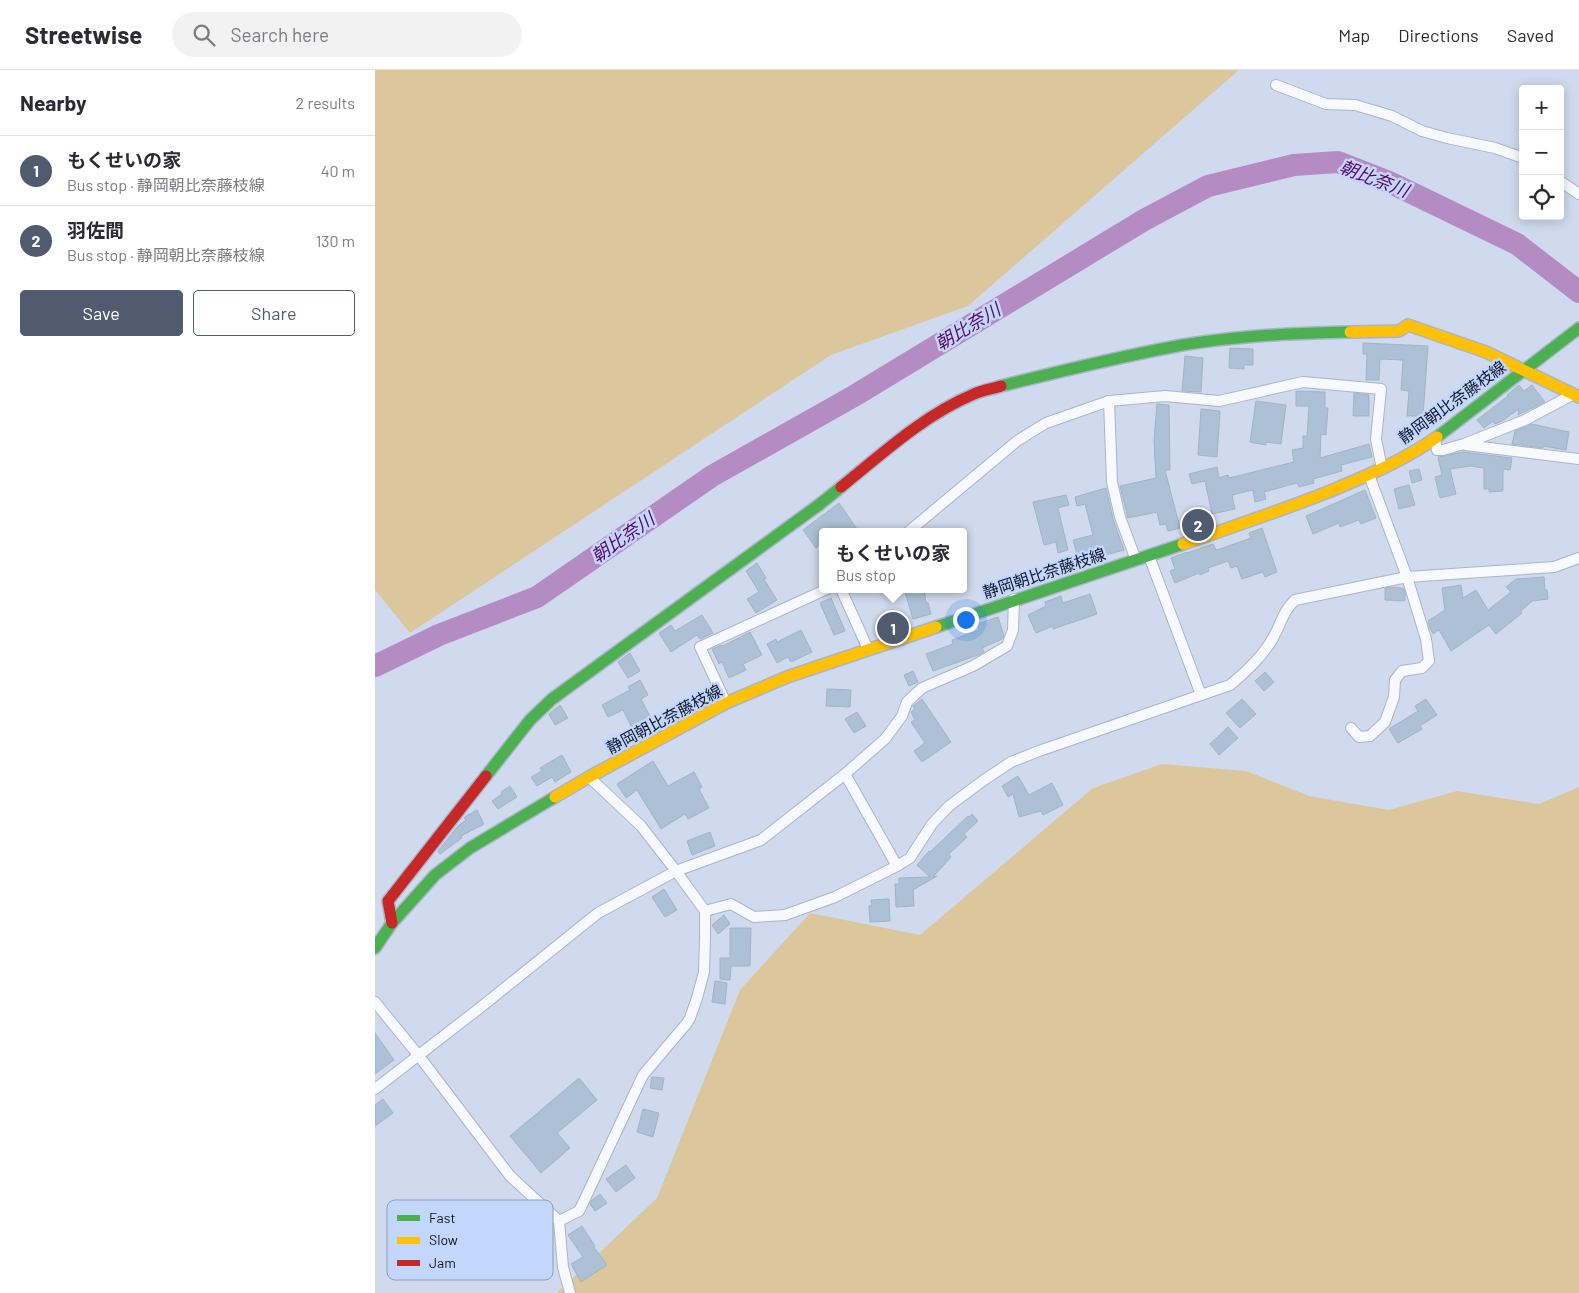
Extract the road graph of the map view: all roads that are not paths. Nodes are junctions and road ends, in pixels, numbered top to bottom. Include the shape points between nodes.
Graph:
1 (1276, 85) dead end
2 (1519, 157) edge
3 (1564, 184) edge
4 (1579, 194) edge
5 (1579, 328) edge
6 (1525, 369) junction
7 (1576, 396) edge
8 (1109, 401) junction
9 (1435, 438) junction
10 (1464, 444) junction
11 (1579, 459) edge
12 (1382, 469) junction
13 (1369, 475) junction
14 (913, 528) edge
15 (1149, 556) junction
16 (1579, 558) edge
17 (1135, 560) junction
18 (1407, 577) junction
19 (819, 593) edge
20 (843, 593) edge
21 (1014, 600) junction
22 (868, 649) junction
23 (1201, 695) junction
24 (726, 703) junction
25 (1351, 728) dead end
26 (845, 774) junction
27 (589, 777) junction
28 (897, 866) junction
29 (676, 871) junction
30 (705, 911) junction
31 (392, 923) junction
32 (375, 948) edge
33 (375, 1002) edge
34 (419, 1056) junction
35 (375, 1089) edge
36 (536, 1200) edge
37 (553, 1215) edge
38 (559, 1221) junction
39 (570, 1293) edge

1 - 2 street via 1326,104 1355,105 1392,116 1422,131
3 - 4 street
5 - 6 street, 静岡朝比奈藤枝線
6 - 7 street
6 - 9 street, 静岡朝比奈藤枝線
6 - 31 street via 1486,352 1408,326 1399,331 1297,333 1172,347 1029,379 976,394 945,408 820,504 553,699 530,720 388,901
7 - 10 street
8 - 12 street via 1165,396 1219,401 1303,382 1381,389 1376,439
8 - 14 street via 1046,423 1017,442
8 - 17 street via 1112,482
9 - 10 street via 1437,450
9 - 12 street, 静岡朝比奈藤枝線
10 - 11 street
12 - 13 street, 静岡朝比奈藤枝線
13 - 15 street, 静岡朝比奈藤枝線
13 - 18 street
15 - 17 street, 静岡朝比奈藤枝線
15 - 23 street
16 - 18 street via 1554,567
17 - 21 street, 静岡朝比奈藤枝線
18 - 23 street via 1295,600 1287,607 1273,638 1244,674 1230,685
18 - 25 street via 1426,639 1429,661 1422,668 1402,671 1395,680 1394,697 1385,722 1369,736 1359,737
19 - 24 street via 699,647
20 - 22 street
21 - 22 street, 静岡朝比奈藤枝線
21 - 26 street via 1013,630 1007,646 973,666 922,688 907,702 902,716 885,738
22 - 24 street, 静岡朝比奈藤枝線 via 787,677
23 - 28 street via 1011,762 949,806 932,824 910,858
24 - 27 street, 静岡朝比奈藤枝線
26 - 28 street
26 - 29 street via 761,840
27 - 29 street via 641,826
27 - 31 street, 静岡朝比奈藤枝線 via 470,848 435,875
28 - 30 street via 835,897 785,916 755,917 731,904
29 - 30 street
29 - 34 street via 598,914
30 - 38 street via 703,972 690,1018 643,1075 579,1211
31 - 32 street, 静岡朝比奈藤枝線
33 - 34 street
34 - 35 street
34 - 36 street via 510,1176
37 - 38 street
38 - 39 street via 563,1267

